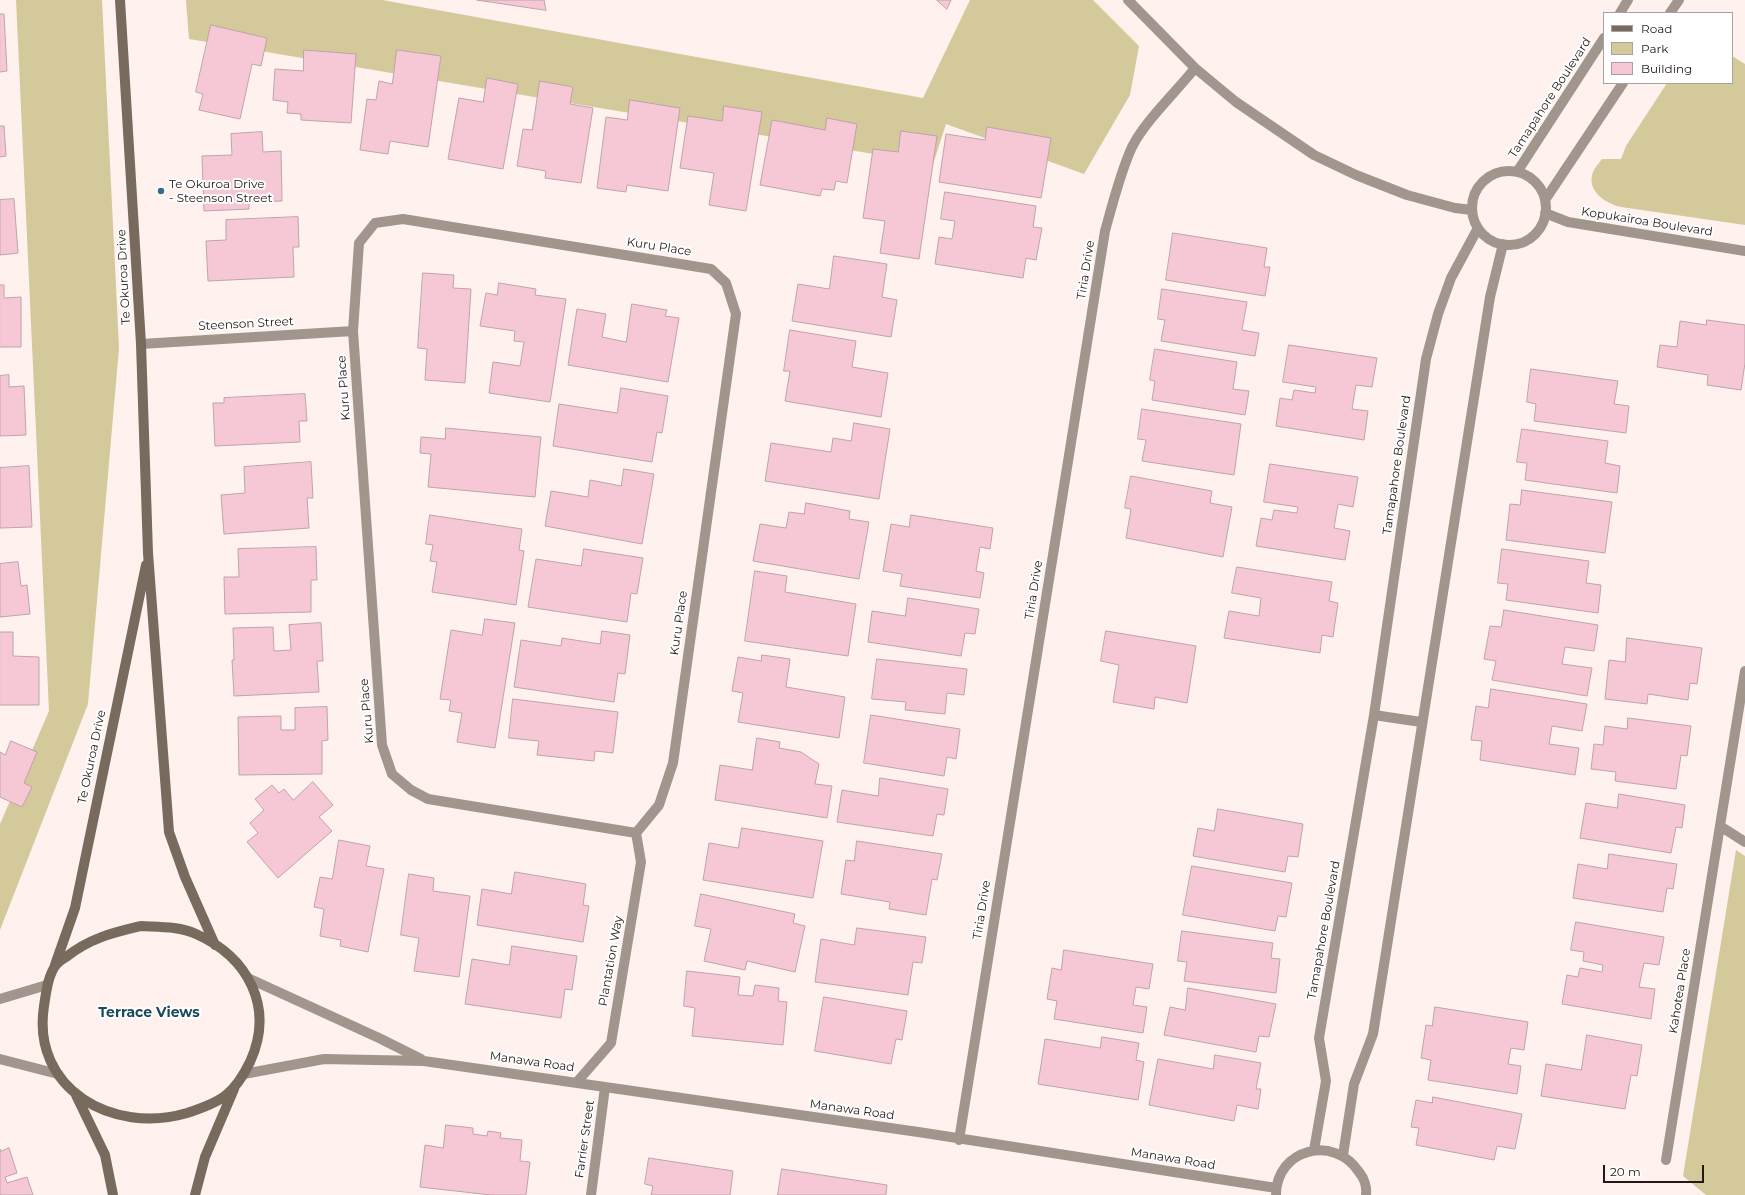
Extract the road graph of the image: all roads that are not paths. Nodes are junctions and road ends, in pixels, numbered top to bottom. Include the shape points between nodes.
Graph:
1 (120, 0) edge
2 (1128, 0) edge
3 (1628, 0) edge
4 (1679, 0) edge
5 (1621, 12) edge
6 (1671, 12) edge
7 (1603, 40) edge
8 (1195, 68) junction
9 (1622, 84) edge
10 (1517, 172) junction
11 (1545, 200) junction
12 (1472, 210) junction
13 (1545, 213) junction
14 (1478, 228) junction
15 (1503, 244) junction
16 (1745, 251) edge
17 (353, 331) junction
18 (141, 344) junction
19 (148, 553) junction
20 (1745, 671) edge
21 (1374, 715) junction
22 (1421, 722) junction
23 (1720, 826) junction
24 (636, 833) junction
25 (1745, 842) edge
26 (215, 945) junction
27 (56, 965) junction
28 (250, 979) junction
29 (47, 985) junction
30 (0, 999) edge
31 (0, 1059) edge
32 (424, 1061) junction
33 (58, 1074) junction
34 (244, 1074) junction
35 (577, 1082) junction
36 (605, 1087) junction
37 (234, 1089) junction
38 (76, 1096) junction
39 (958, 1140) junction
40 (1314, 1150) junction
41 (1343, 1155) junction
42 (1666, 1160) dead end
43 (1276, 1191) edge
44 (113, 1195) edge
45 (195, 1195) edge
46 (591, 1195) edge
47 (1366, 1195) edge

1 - 18 main road, Te Okuroa Drive
2 - 8 street
3 - 5 street
4 - 6 street
7 - 10 street, Tamapahore Boulevard
8 - 12 street via 1242,106 1314,155 1356,176 1407,195
8 - 39 street, Tiria Drive via 1151,119 1133,146 1121,176 1105,231
9 - 11 street
10 - 11 street via 1535,182
10 - 12 street via 1506,171 1484,180 1472,198
11 - 13 street
12 - 14 street
13 - 15 street via 1542,224 1526,240 1515,244
13 - 16 street, Kopukairoa Boulevard via 1568,222
14 - 15 street via 1485,236
14 - 21 street, Tamapahore Boulevard via 1451,278 1426,359
15 - 22 street via 1490,297
17 - 18 street, Steenson Street
17 - 24 street, Kuru Place via 382,745 392,774 411,790 428,799
17 - 24 street, Kuru Place via 359,242 375,223 404,219 712,269 726,283 736,314 672,763 659,805
18 - 19 main road, Te Okuroa Drive
19 - 26 main road, Te Okuroa Drive via 169,832 185,877
19 - 27 main road, Te Okuroa Drive via 75,908
20 - 23 street, Kahotea Place
21 - 22 street
21 - 40 street, Tamapahore Boulevard via 1319,1038 1326,1082
22 - 41 street via 1372,1034 1354,1084
23 - 25 street
23 - 42 street, Kahotea Place
24 - 35 street, Plantation Way via 641,862 611,1043
26 - 27 main road, Te Okuroa Drive via 195,933 141,926 100,936 77,948
26 - 28 main road, Te Okuroa Drive via 232,958
27 - 29 main road, Te Okuroa Drive
28 - 32 street, Manawa Road
28 - 34 main road, Te Okuroa Drive via 257,996 260,1019 251,1058
29 - 30 street
29 - 33 main road, Te Okuroa Drive via 43,1043
31 - 33 street
32 - 34 street, Manawa Road via 324,1059
32 - 35 street, Manawa Road
33 - 38 main road, Te Okuroa Drive
34 - 37 main road, Te Okuroa Drive
35 - 36 street, Manawa Road
36 - 39 street, Manawa Road via 925,1133
36 - 46 street, Farrier Street
37 - 38 main road, Te Okuroa Drive via 208,1106 174,1117 142,1119 105,1111
37 - 45 main road, Te Okuroa Drive via 205,1157
38 - 44 main road, Te Okuroa Drive via 105,1155
39 - 43 street, Manawa Road
40 - 41 street via 1329,1150
40 - 43 street via 1301,1154 1289,1162 1280,1174
41 - 47 street via 1354,1164 1362,1176

